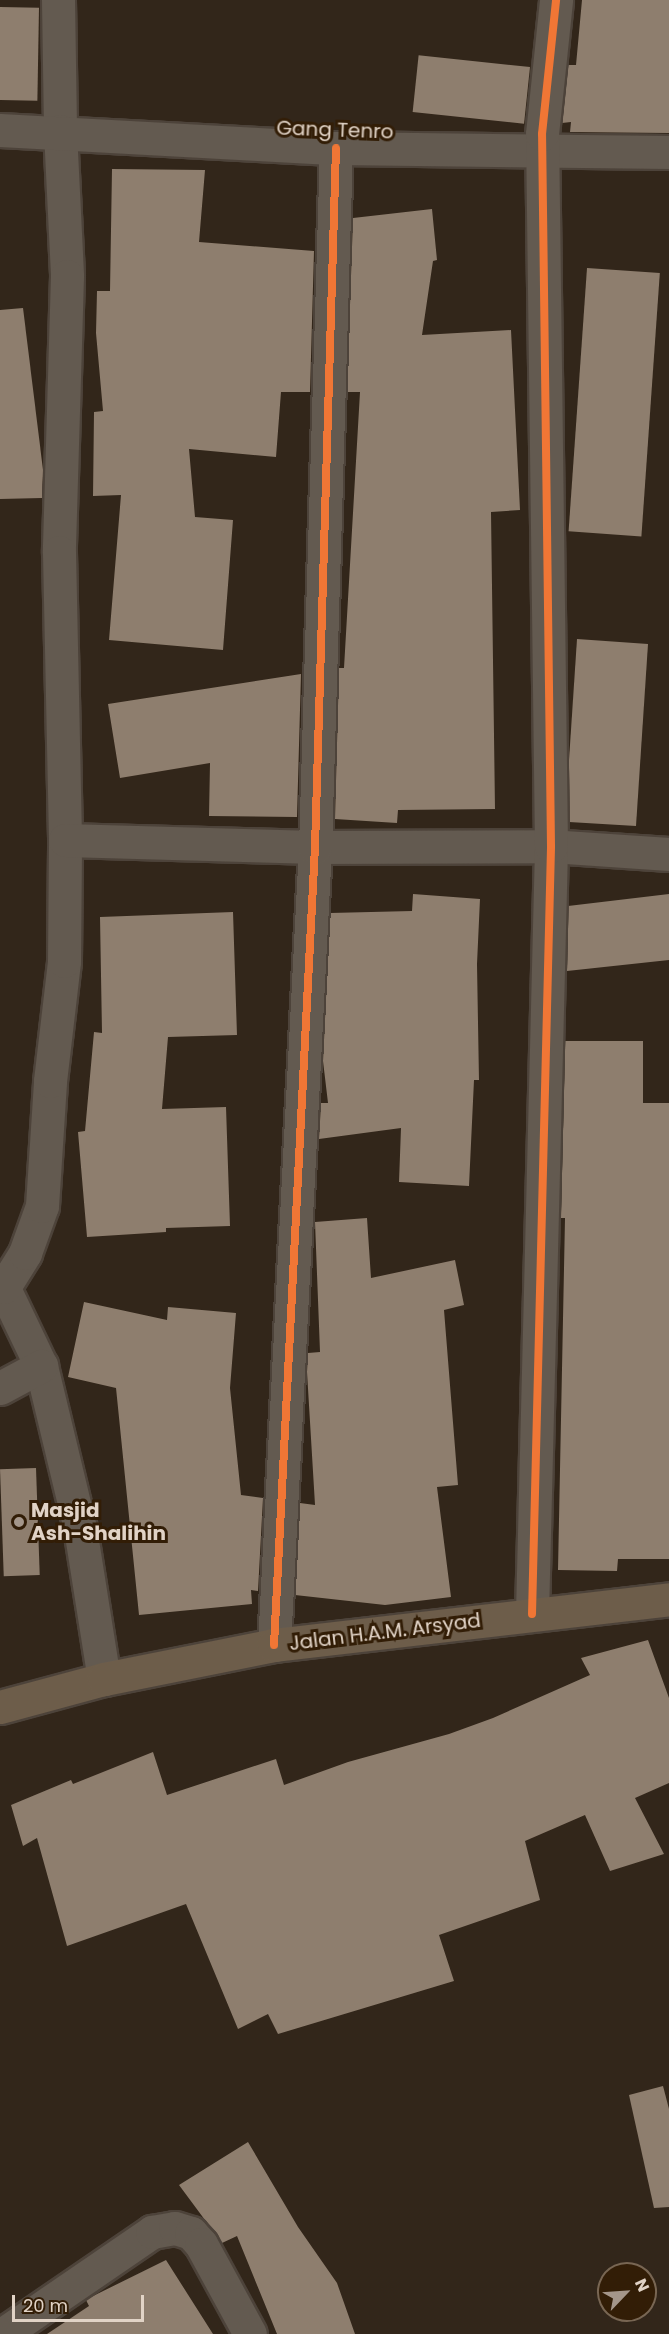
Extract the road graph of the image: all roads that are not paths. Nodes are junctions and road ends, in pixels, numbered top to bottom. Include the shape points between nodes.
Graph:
1 (58, 0) edge
2 (556, 0) edge
3 (0, 130) edge
4 (60, 132) junction
5 (336, 148) junction
6 (543, 152) junction
7 (669, 152) edge
8 (65, 840) junction
9 (551, 846) junction
10 (315, 847) junction
11 (669, 854) edge
12 (2, 1284) edge
13 (41, 1366) junction
14 (0, 1388) edge
15 (669, 1599) edge
16 (532, 1614) junction
17 (274, 1645) junction
18 (104, 1679) junction
19 (0, 1707) edge
20 (3, 2334) edge
21 (250, 2334) edge

1 - 4 street
2 - 6 street
3 - 4 street, Gang Tenro
4 - 5 street, Gang Tenro
4 - 8 street via 67,276 60,552
5 - 6 street, Gang Tenro
5 - 10 street
6 - 7 street, Gang Tenro
6 - 9 street
8 - 10 street
8 - 12 street via 64,961 50,1082 42,1206 25,1253
9 - 10 street
9 - 11 street
9 - 16 street
10 - 17 street
12 - 13 street
13 - 14 street
13 - 18 street via 80,1528
15 - 16 highway, Jalan H.A.M. Arsyad
16 - 17 highway, Jalan H.A.M. Arsyad
17 - 18 highway, Jalan H.A.M. Arsyad
18 - 19 highway, Jalan H.A.M. Arsyad
20 - 21 street via 152,2232 175,2228 191,2233 201,2244

